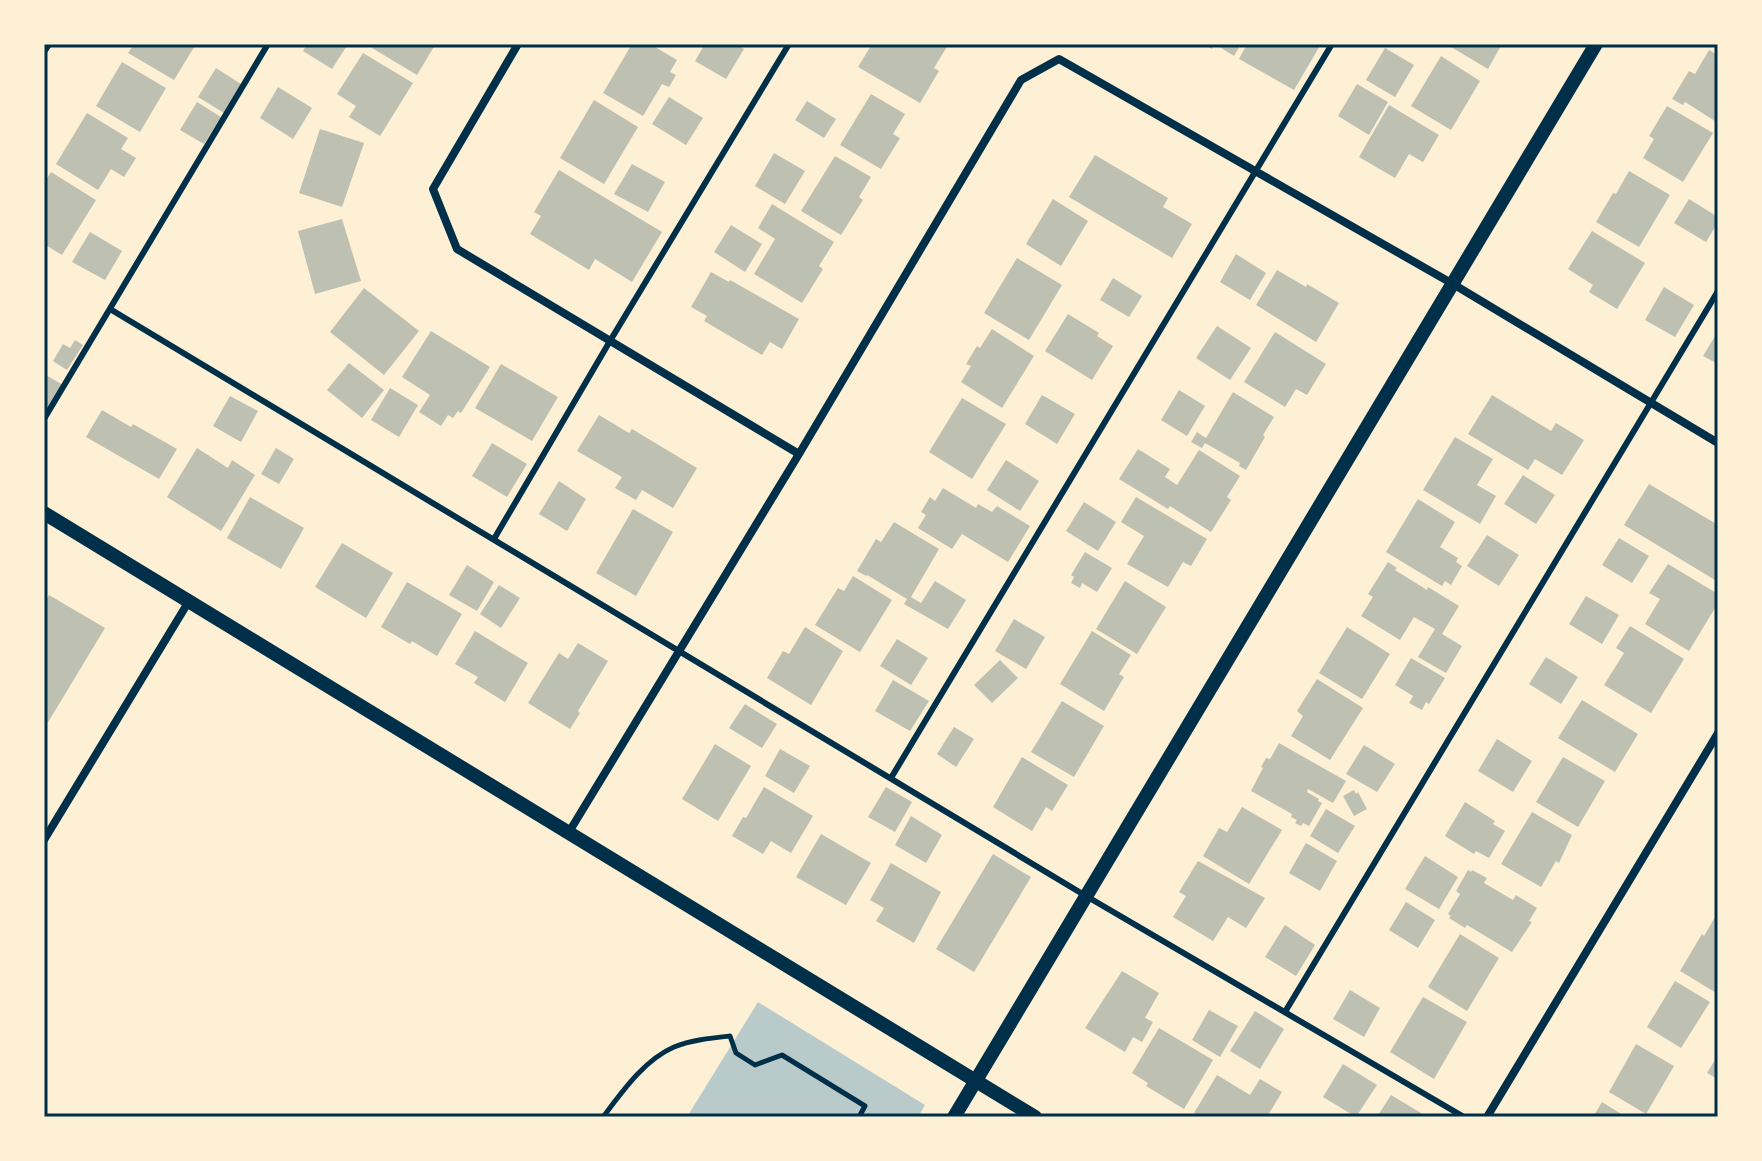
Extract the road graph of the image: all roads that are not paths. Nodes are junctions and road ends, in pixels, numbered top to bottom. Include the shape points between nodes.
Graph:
1 (48, 44) edge
2 (268, 44) edge
3 (518, 44) edge
4 (789, 44) edge
5 (1332, 44) edge
6 (1596, 44) edge
7 (44, 50) edge
8 (1256, 170) junction
9 (1453, 284) junction
10 (1718, 291) edge
11 (110, 309) junction
12 (610, 341) junction
13 (1652, 402) junction
14 (44, 419) edge
15 (1718, 443) edge
16 (799, 454) junction
17 (44, 513) edge
18 (494, 539) junction
19 (189, 601) junction
20 (679, 650) junction
21 (1718, 733) edge
22 (891, 778) junction
23 (569, 832) junction
24 (44, 840) edge
25 (1086, 896) junction
26 (1285, 1012) junction
27 (976, 1080) junction
28 (954, 1117) edge
29 (1035, 1117) edge
30 (1464, 1117) edge
31 (1487, 1117) edge

1 - 7 street
2 - 11 lane
3 - 12 street via 433,189 457,249
4 - 12 lane
5 - 8 lane
6 - 9 street
8 - 9 street
8 - 16 street via 1059,59 1021,80
8 - 22 lane
9 - 13 street
9 - 25 street
10 - 13 lane
11 - 14 lane
11 - 18 lane
12 - 16 street
12 - 18 lane
13 - 15 street
13 - 26 lane
16 - 20 street
17 - 19 street
18 - 20 lane
19 - 23 street
19 - 24 street
20 - 22 lane
20 - 23 street
21 - 31 street
22 - 25 lane
23 - 27 street
25 - 26 lane
25 - 27 street
26 - 30 lane
27 - 28 street
27 - 29 street

